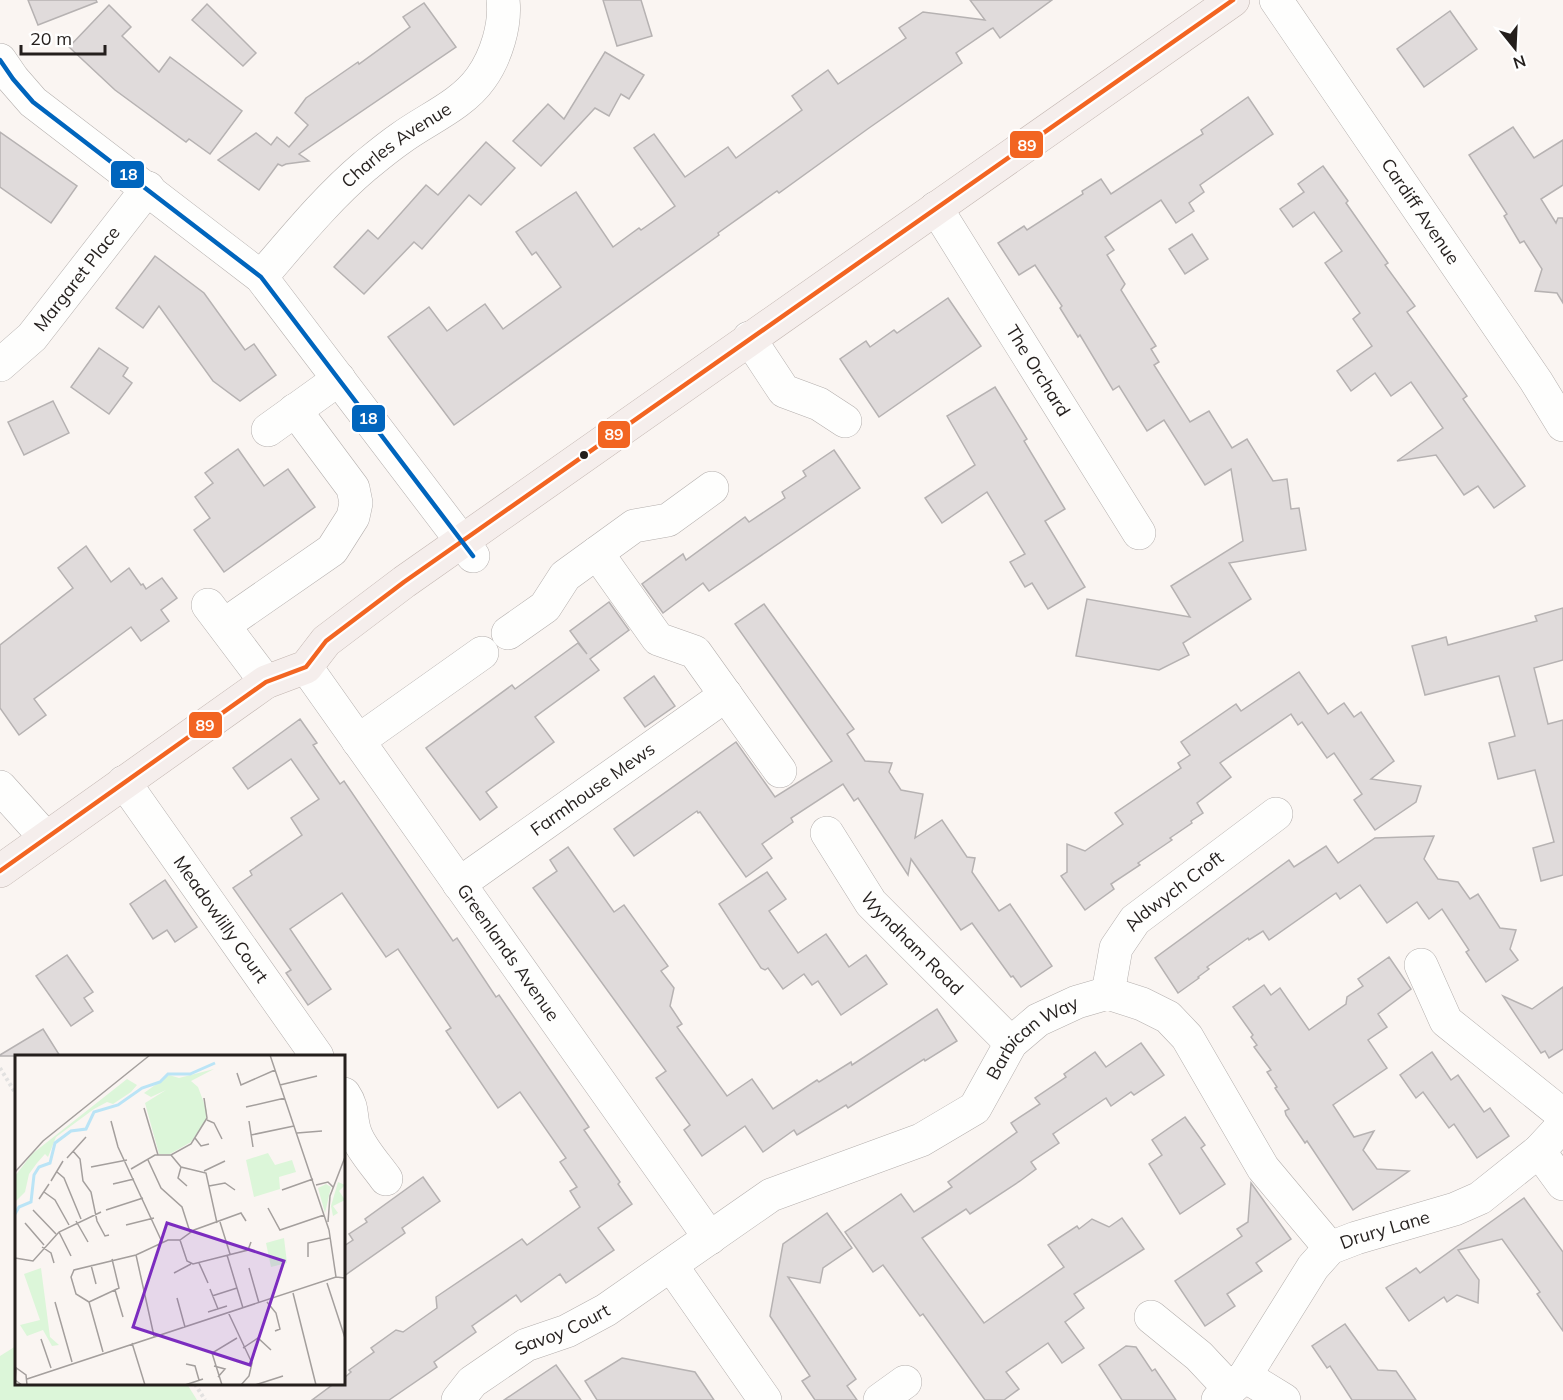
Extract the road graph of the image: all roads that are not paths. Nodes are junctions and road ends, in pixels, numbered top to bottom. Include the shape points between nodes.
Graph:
1 (503, 0) edge
2 (1233, 0) edge
3 (1276, 0) edge
4 (0, 60) edge
5 (148, 189) junction
6 (936, 208) junction
7 (261, 277) junction
8 (749, 338) junction
9 (0, 365) edge
10 (339, 379) junction
11 (295, 410) junction
12 (844, 421) dead end
13 (1563, 425) edge
14 (268, 430) dead end
15 (712, 488) dead end
16 (1139, 533) dead end
17 (468, 548) junction
18 (597, 554) junction
19 (508, 633) dead end
20 (482, 653) dead end
21 (306, 667) junction
22 (266, 682) junction
23 (726, 695) junction
24 (358, 741) junction
25 (780, 771) dead end
26 (124, 782) junction
27 (0, 787) edge
28 (1276, 814) dead end
29 (827, 833) dead end
30 (46, 838) junction
31 (0, 871) edge
32 (459, 884) junction
33 (1421, 965) dead end
34 (1108, 993) junction
35 (1011, 1043) junction
36 (316, 1055) edge
37 (345, 1096) edge
38 (1563, 1115) edge
39 (1563, 1125) edge
40 (350, 1141) edge
41 (1539, 1151) junction
42 (386, 1179) dead end
43 (1563, 1184) edge
44 (710, 1238) junction
45 (1330, 1248) junction
46 (670, 1265) junction
47 (1151, 1317) dead end
48 (1231, 1388) edge
49 (458, 1400) edge
50 (765, 1400) edge
51 (1284, 1400) edge

1 - 7 street, Charles Avenue via 501,33 481,79 459,100 364,167 312,218
2 - 6 main road
3 - 13 street, Cardiff Avenue
4 - 5 street via 33,102
5 - 7 street
5 - 9 street, Margaret Place via 32,337
6 - 8 main road
6 - 16 street, The Orchard
7 - 10 street
8 - 12 street via 784,391 819,404
8 - 17 main road
10 - 11 street
10 - 17 street
11 - 14 street
11 - 22 street via 353,488 356,503 353,517 332,550 216,615
15 - 18 street via 668,520 634,526
17 - 21 main road via 326,641
18 - 19 street via 565,576 545,607
18 - 23 street via 658,639 695,652
20 - 24 street
21 - 22 main road
21 - 24 street, Greenlands Avenue
22 - 26 main road
23 - 25 street
23 - 32 street, Farmhouse Mews
24 - 32 street, Greenlands Avenue
26 - 30 main road
26 - 36 street, Meadowlilly Court
27 - 30 street
28 - 34 street, Aldwych Croft via 1136,920 1116,948
29 - 35 street, Wyndham Road via 872,903
30 - 31 main road
32 - 44 street, Greenlands Avenue
33 - 38 street via 1446,1020
34 - 35 street, Barbican Way via 1038,1020
34 - 45 street, Barbican Way via 1168,1017 1187,1037 1263,1168
35 - 44 street, Barbican Way via 975,1108 921,1140 771,1195
37 - 40 street via 351,1105
39 - 41 street, Drury Lane
40 - 42 street
41 - 43 street
41 - 45 street, Drury Lane via 1480,1198
44 - 46 street, Barbican Way
45 - 48 street, Drury Lane
46 - 49 street, Savoy Court via 606,1310 526,1345 472,1382
46 - 50 street
47 - 48 street via 1200,1356
48 - 51 street

